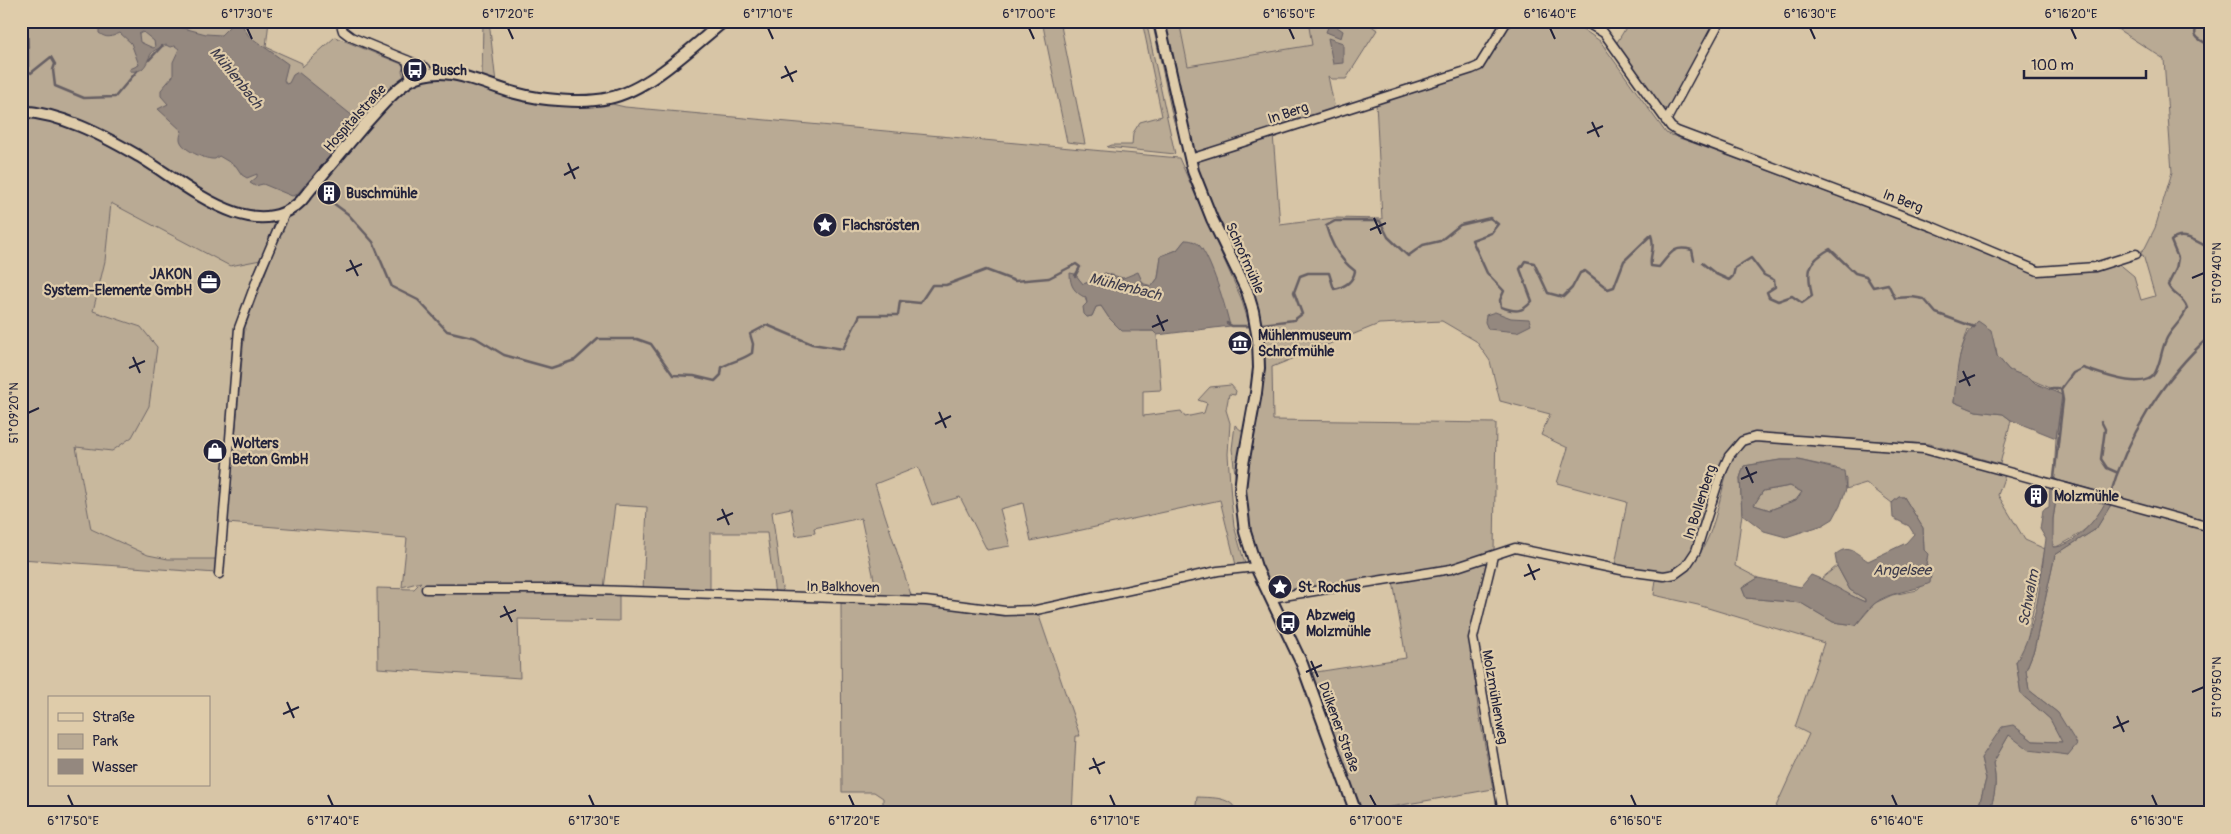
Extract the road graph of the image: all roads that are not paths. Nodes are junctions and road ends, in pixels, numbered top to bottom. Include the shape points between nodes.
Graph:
1 (340, 21) edge
2 (724, 21) edge
3 (1159, 21) edge
4 (1507, 21) edge
5 (1584, 21) edge
6 (1720, 21) edge
7 (407, 60) junction
8 (428, 75) junction
9 (411, 80) junction
10 (21, 111) edge
11 (1666, 121) junction
12 (1190, 159) junction
13 (285, 213) junction
14 (2136, 254) dead end
15 (2210, 527) edge
16 (1493, 556) junction
17 (1256, 567) junction
18 (219, 574) dead end
19 (426, 589) dead end
20 (1271, 598) junction
21 (1356, 813) edge
22 (1503, 813) edge

1 - 7 street via 343,31 351,37
2 - 8 main road, Hospitalstraße via 643,84 608,99 538,97 516,94 460,75
3 - 12 main road
4 - 12 street, In Berg via 1480,66
5 - 11 street, In Berg via 1604,33
6 - 11 street
7 - 8 street via 426,68
7 - 9 street
8 - 9 main road, Hospitalstraße
9 - 13 main road, Hospitalstraße via 382,106 300,201
10 - 13 main road via 80,126 136,154 204,198 239,214 270,218
11 - 14 street, In Berg via 1677,131 1933,227 2038,271 2095,267
12 - 17 main road, Schrofmühle via 1209,211 1247,291 1258,339 1259,368 1240,490 1245,532
13 - 18 street via 239,328
15 - 16 street, In Bollenberg via 1924,449 1755,437 1742,441 1729,456 1696,551 1686,566 1674,574 1664,576 1626,571 1515,548
16 - 20 street, In Bollenberg via 1451,569
16 - 22 street, Molzmühlenweg via 1473,638
17 - 19 street, In Balkhoven via 1218,571 1036,610 1004,610 926,601 564,589
17 - 20 main road, Dülkener Straße
20 - 21 main road, Dülkener Straße via 1302,664

